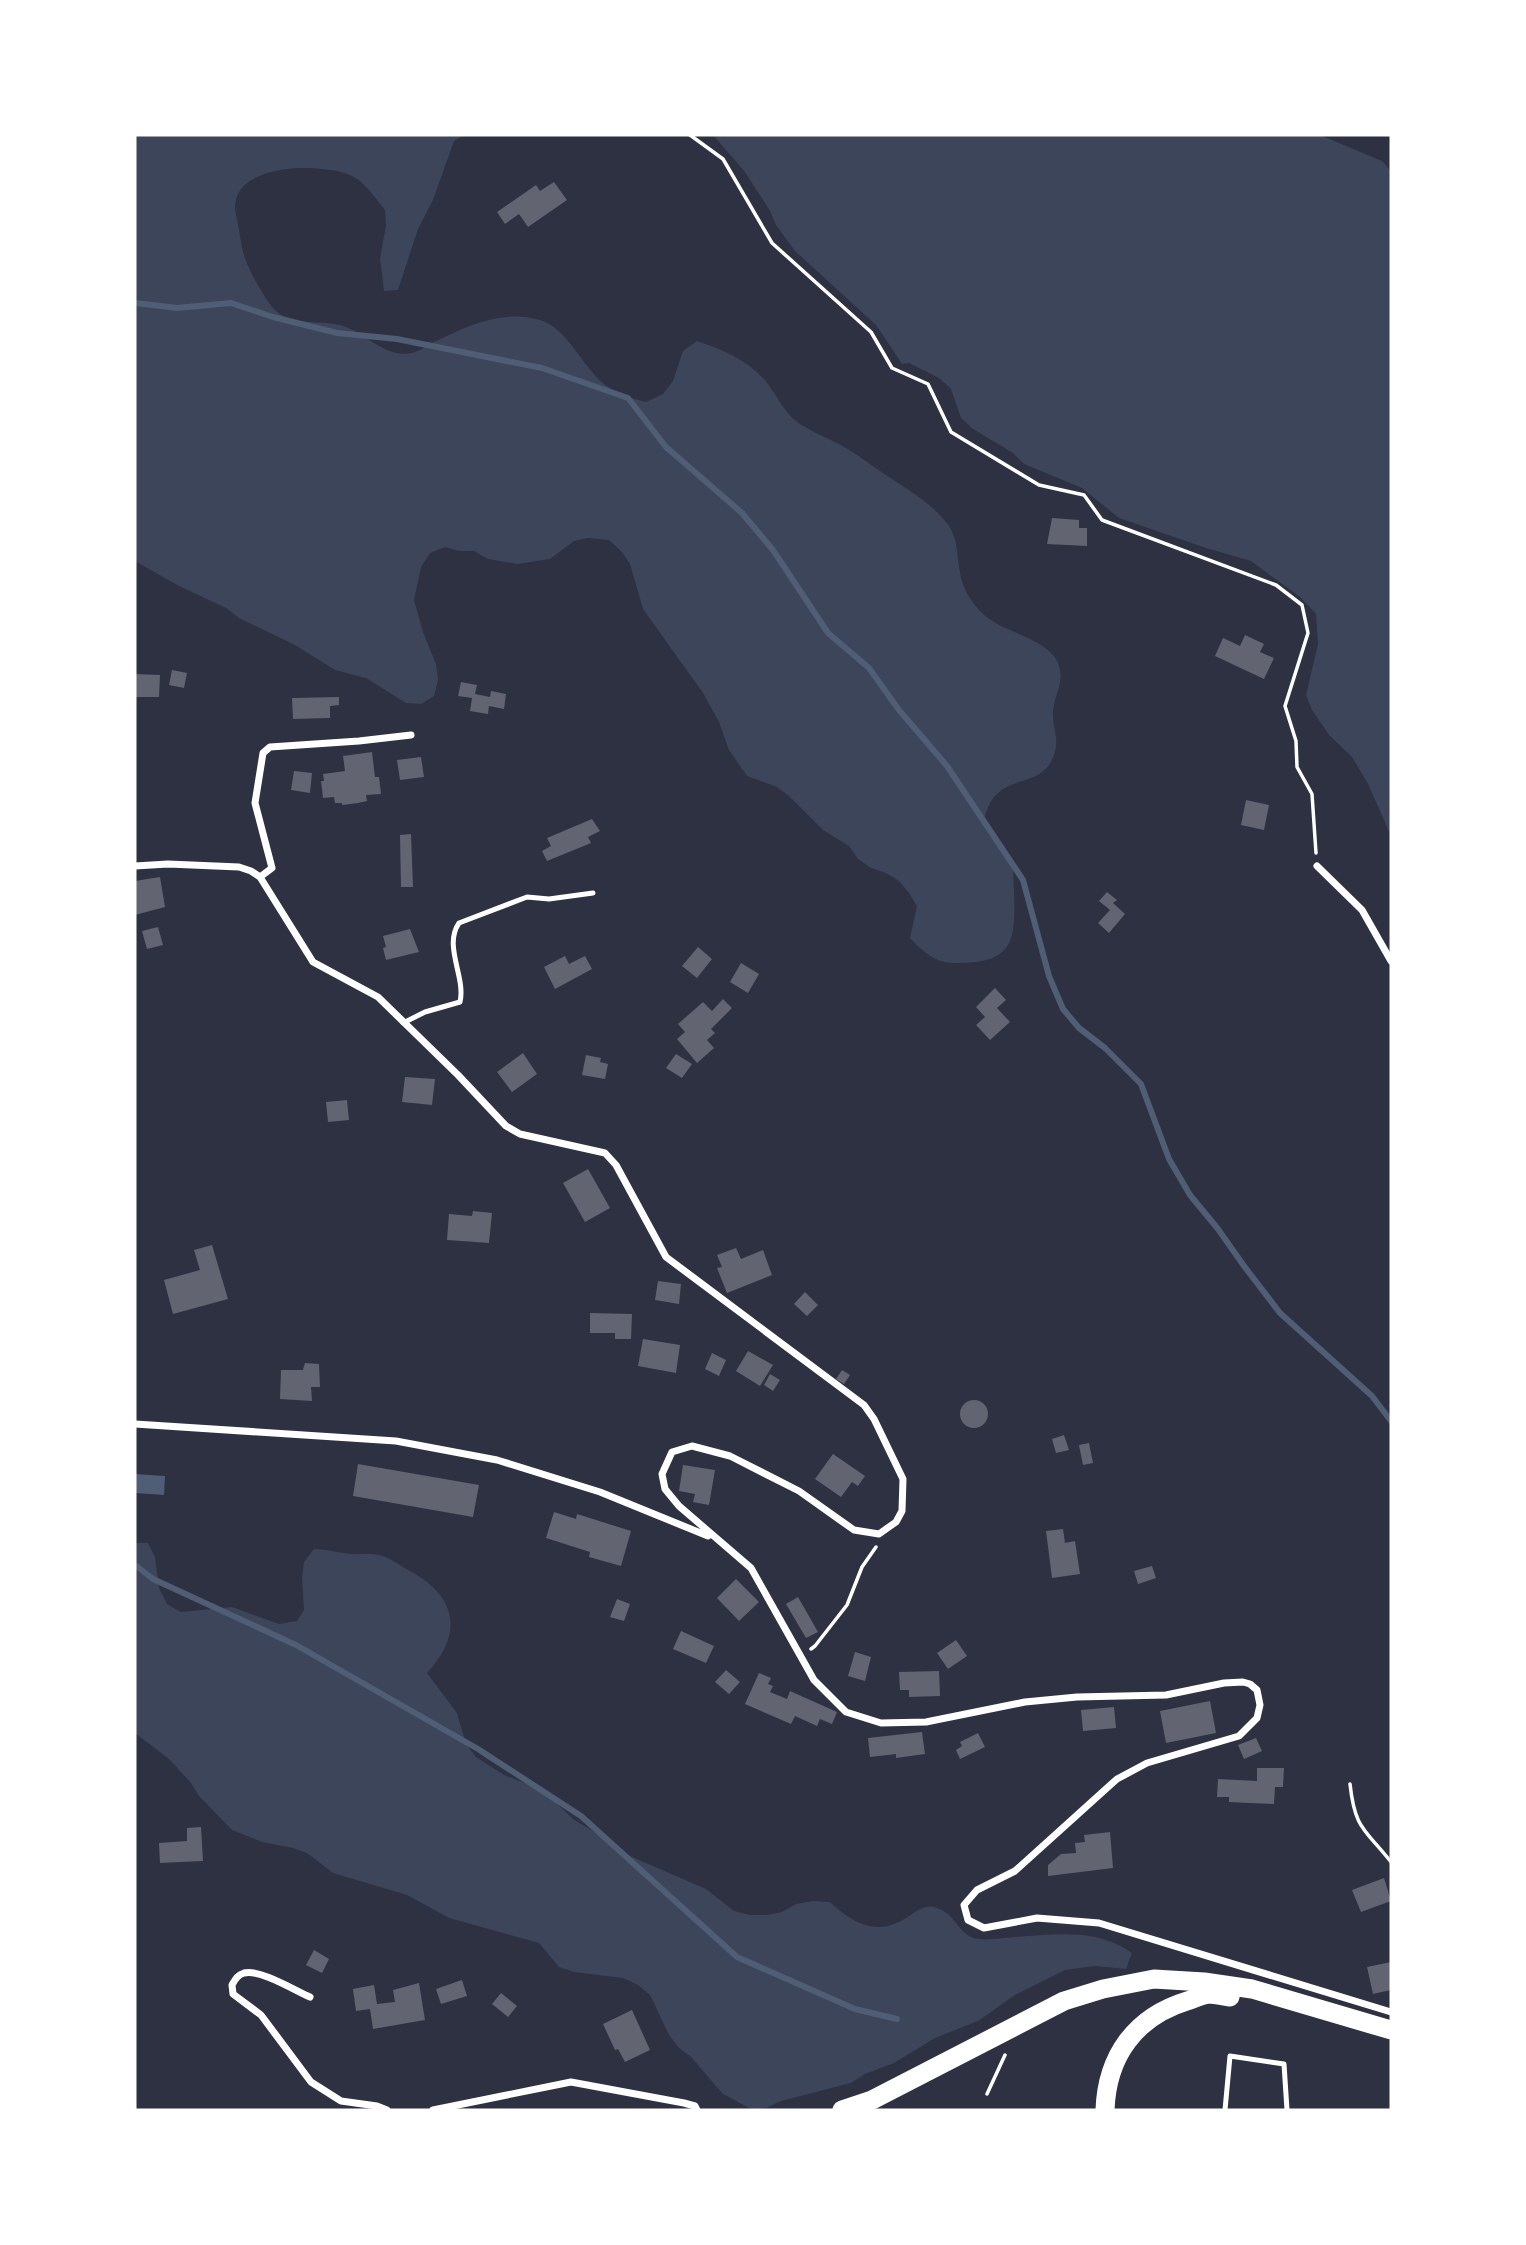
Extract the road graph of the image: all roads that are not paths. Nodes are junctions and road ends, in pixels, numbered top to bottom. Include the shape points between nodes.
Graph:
1 (411, 735) dead end
2 (135, 866) edge
3 (1317, 866) road end
4 (260, 877) junction
5 (593, 893) dead end
6 (1391, 961) edge
7 (403, 1023) junction
8 (135, 1424) edge
9 (715, 1539) junction
10 (310, 1997) dead end
11 (1391, 2012) edge
12 (1391, 2030) edge
13 (1391, 2043) edge
14 (387, 2110) edge
15 (433, 2110) edge
16 (697, 2110) edge
17 (842, 2110) edge
18 (1105, 2110) edge
19 (1224, 2110) edge
20 (1289, 2110) edge

1 - 4 street via 270,747 263,753 255,803 272,868
2 - 4 street via 239,867
3 - 6 street via 1362,909
4 - 7 street via 313,962 378,998
5 - 7 lane via 527,897 459,923 453,941 460,1002
7 - 9 street via 506,1126 520,1134 605,1153 666,1257 864,1405 904,1479 902,1511 896,1522 879,1534 854,1531 799,1491 730,1457 692,1446 672,1452 662,1474 665,1489
8 - 9 street via 396,1441 497,1460 600,1492
9 - 11 street via 751,1568 814,1680 846,1712 881,1723 926,1722 1025,1702 1166,1695 1224,1683 1250,1684 1261,1705 1257,1718 1239,1736 1147,1763 1116,1779 1015,1871 977,1890 964,1905 968,1920 984,1928 1037,1918 1099,1923
10 - 14 street via 255,1972 237,1976 232,1985 233,1994 261,2015 312,2082 341,2101
12 - 17 highway via 1252,1989 1154,1979 1064,2001 872,2100
13 - 18 highway via 1238,1998 1208,1994 1170,2006 1143,2023 1126,2042 1110,2073
15 - 16 street via 571,2082 684,2103
19 - 20 lane via 1230,2056 1284,2064

